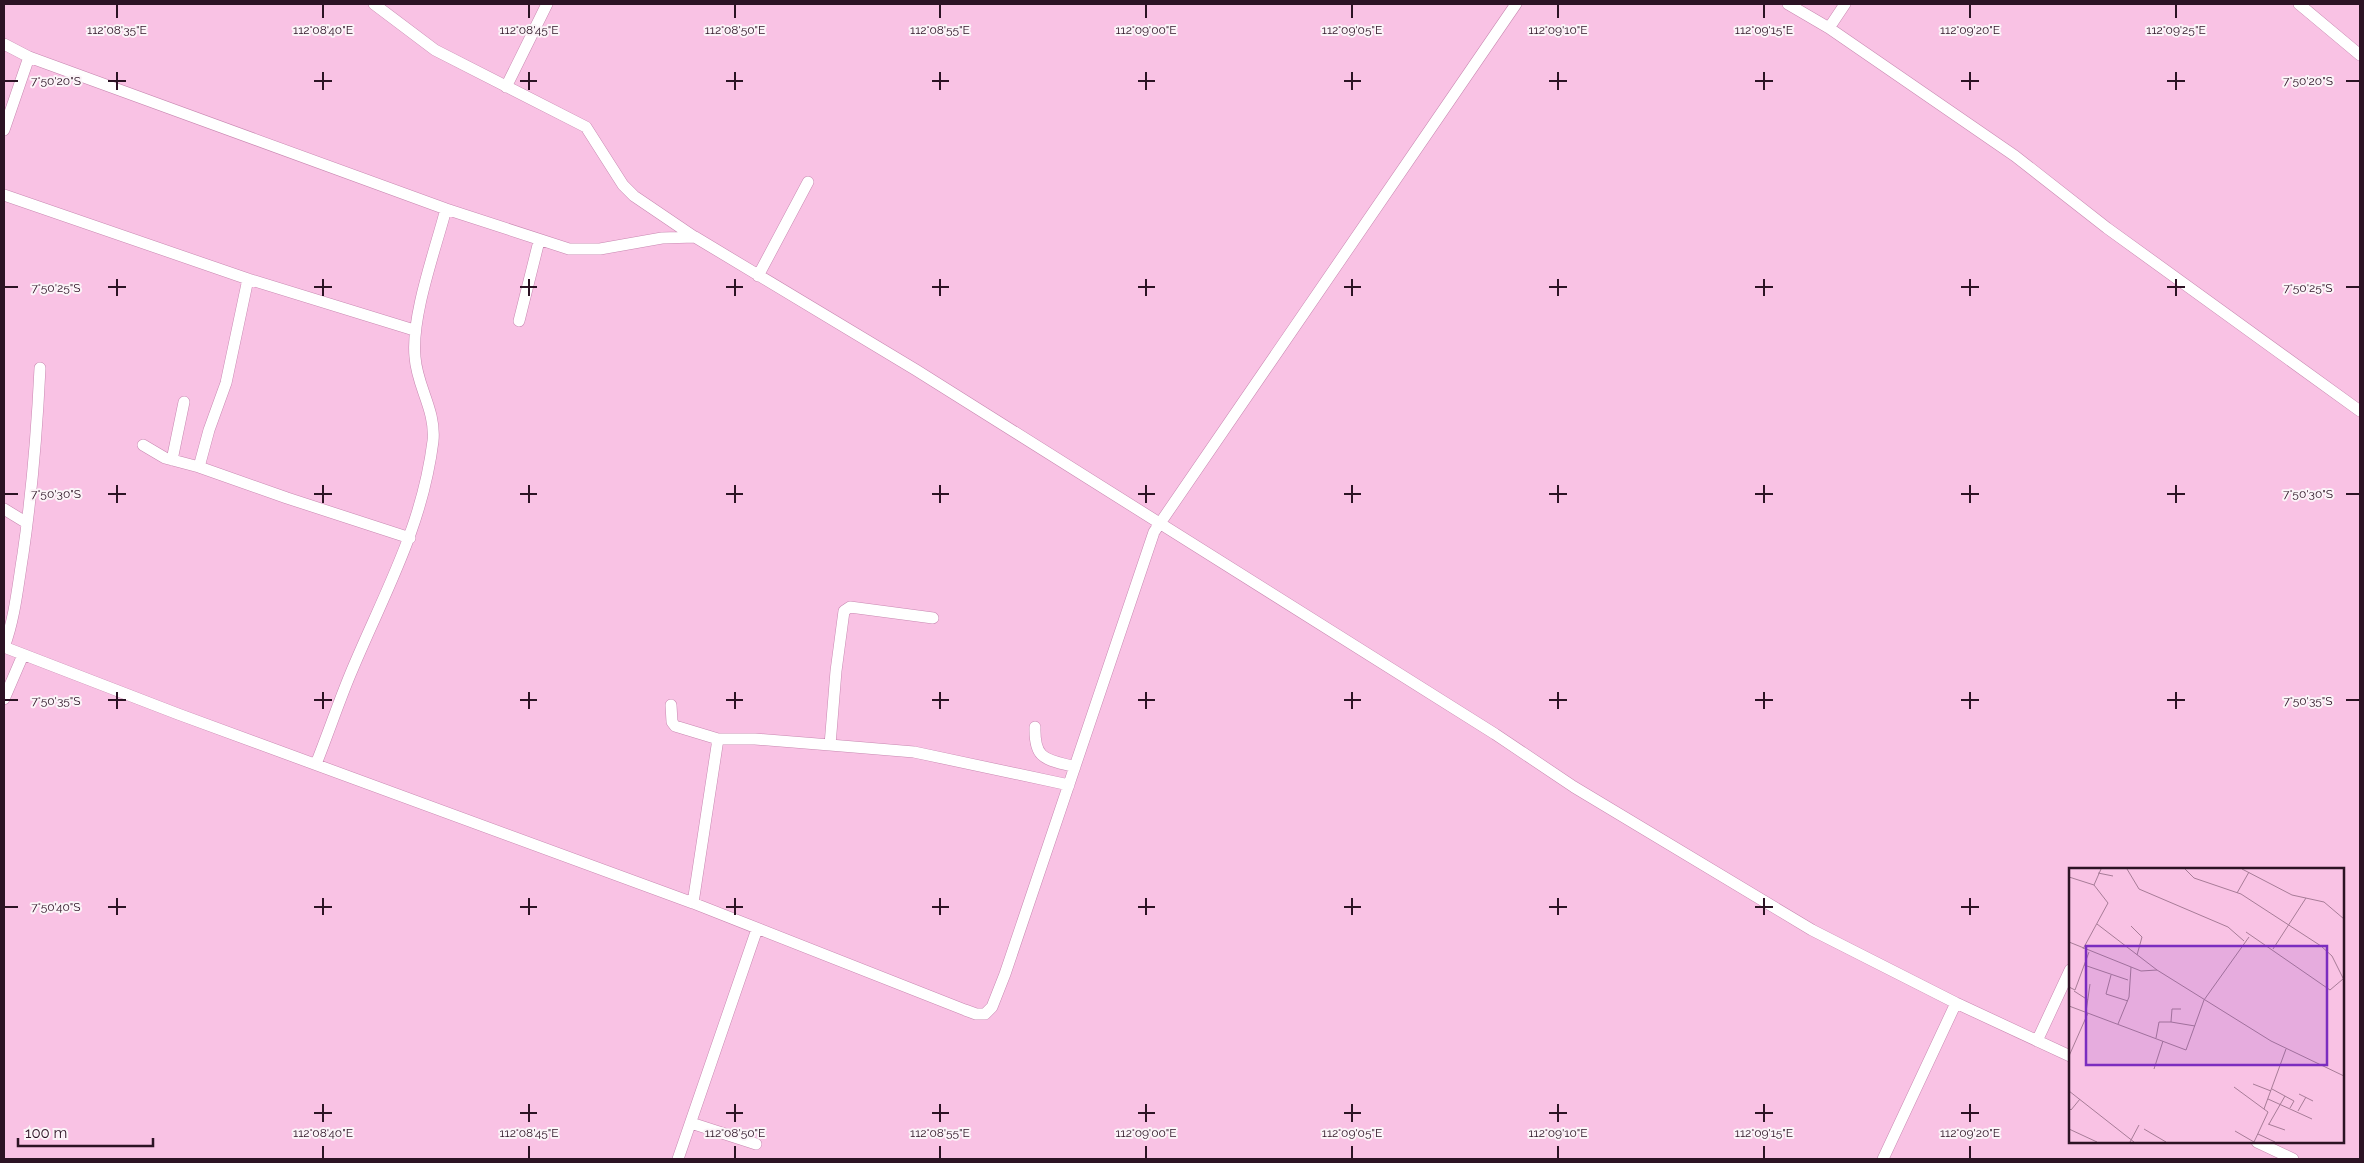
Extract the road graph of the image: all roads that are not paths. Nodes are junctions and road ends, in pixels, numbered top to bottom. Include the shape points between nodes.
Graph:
1 (374, 4) edge
2 (547, 4) edge
3 (1516, 4) edge
4 (1788, 4) edge
5 (1845, 4) edge
6 (2299, 4) edge
7 (1830, 28) junction
8 (4, 44) edge
9 (2360, 56) edge
10 (29, 57) junction
11 (506, 87) junction
12 (4, 130) edge
13 (808, 182) dead end
14 (4, 195) edge
15 (446, 209) junction
16 (694, 237) junction
17 (539, 241) junction
18 (758, 276) junction
19 (248, 280) junction
20 (519, 321) dead end
21 (414, 330) junction
22 (40, 368) dead end
23 (184, 402) dead end
24 (2360, 411) edge
25 (143, 445) dead end
26 (172, 460) junction
27 (199, 467) junction
28 (4, 509) edge
29 (27, 523) junction
30 (1159, 523) junction
31 (410, 538) junction
32 (933, 618) dead end
33 (4, 647) edge
34 (28, 657) junction
35 (4, 700) edge
36 (671, 705) dead end
37 (1035, 727) dead end
38 (718, 739) junction
39 (830, 745) junction
40 (316, 764) junction
41 (1075, 767) junction
42 (1069, 785) junction
43 (693, 903) junction
44 (757, 929) junction
45 (2069, 972) edge
46 (1956, 1003) junction
47 (2037, 1041) junction
48 (2069, 1056) edge
49 (691, 1123) junction
50 (2259, 1143) edge
51 (756, 1144) dead end
52 (678, 1159) edge
53 (1883, 1159) edge
54 (2294, 1159) edge

1 - 11 street via 435,50
2 - 11 street
3 - 30 street
4 - 7 street
5 - 7 street
6 - 9 street
7 - 24 street via 2015,156 2107,228
8 - 10 street
10 - 12 street
10 - 15 street
11 - 16 street via 586,126 623,185
13 - 18 street
14 - 19 street
15 - 17 street
15 - 21 street
16 - 17 street via 679,236 583,251
16 - 18 street
17 - 20 street
18 - 30 street via 916,370
19 - 21 street
19 - 27 street via 226,382
21 - 31 street via 416,372 430,408 433,441
22 - 29 street via 37,438
23 - 26 street
25 - 26 street via 153,453
26 - 27 street
27 - 31 street
28 - 29 street
29 - 33 street via 18,586
30 - 41 street via 1147,548
30 - 46 street via 1488,729 1582,792 1812,930
31 - 40 street via 350,675
32 - 39 street via 850,607 844,611
33 - 34 street
34 - 35 street
34 - 40 street
36 - 38 street via 675,726
37 - 41 street via 1034,743 1039,754
38 - 39 street
38 - 43 street
39 - 42 street via 914,752
40 - 43 street
41 - 42 street
42 - 44 street via 1005,974 992,1008 985,1014 965,1010
43 - 44 street
44 - 49 street
45 - 47 street
46 - 47 street
46 - 53 street
47 - 48 street
49 - 51 street
49 - 52 street
50 - 54 street

